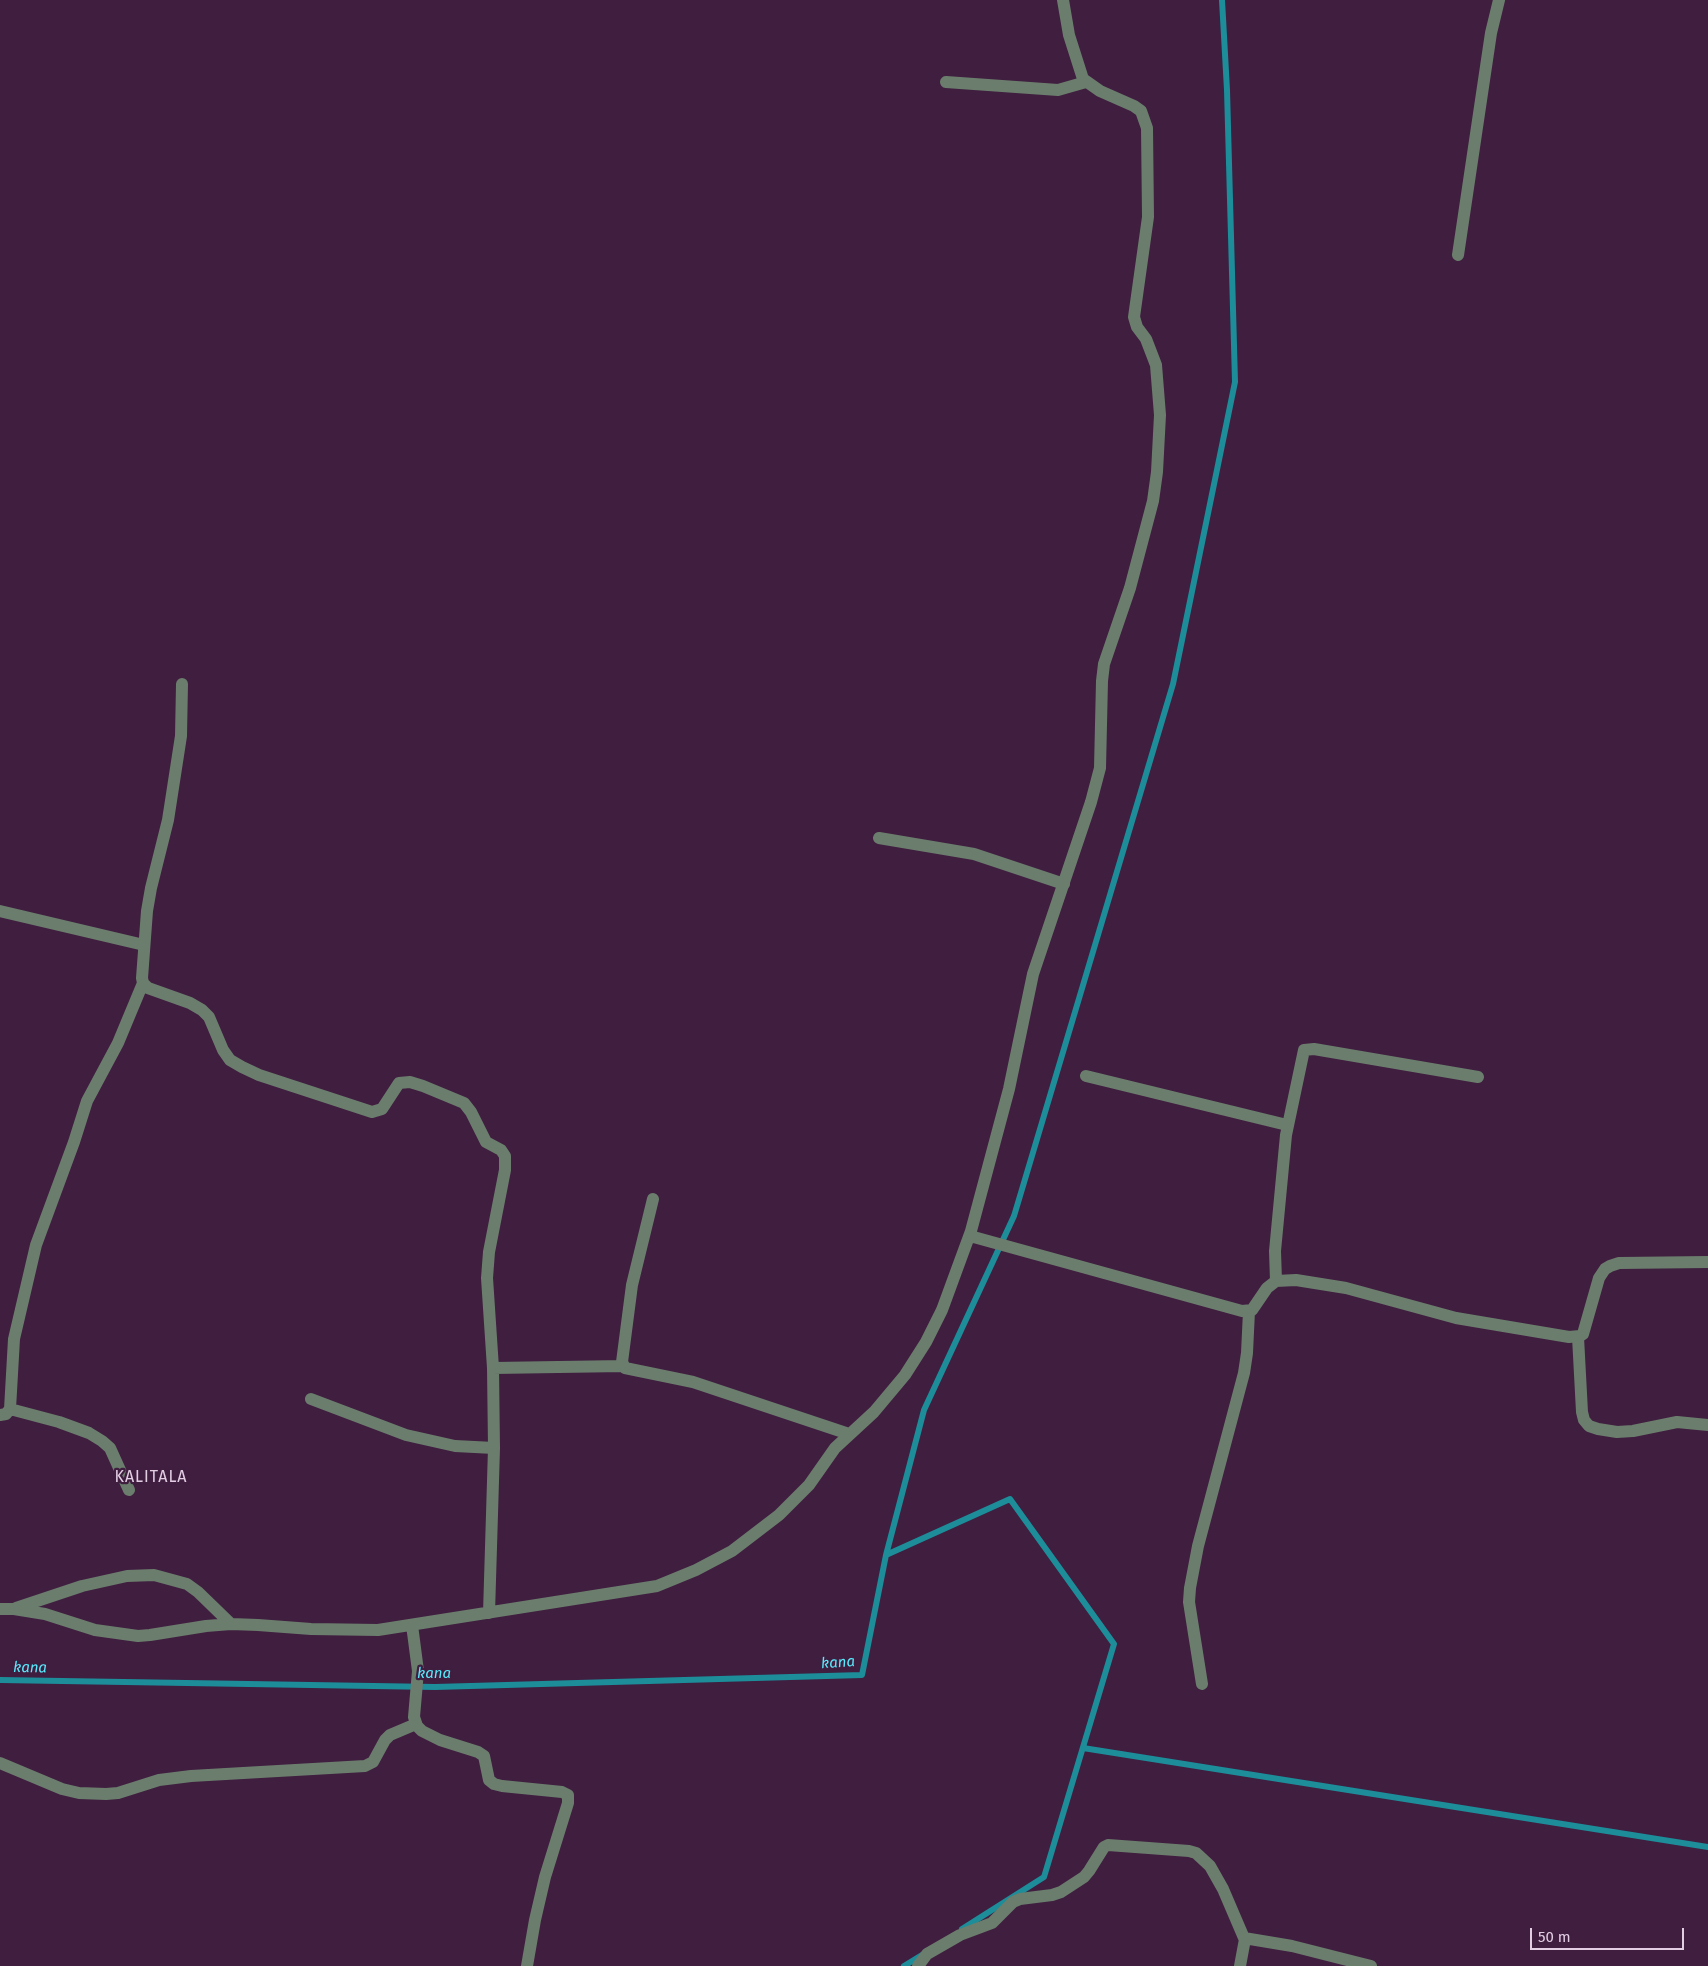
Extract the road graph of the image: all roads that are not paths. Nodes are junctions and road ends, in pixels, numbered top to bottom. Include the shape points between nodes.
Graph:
1 (1063, 0) edge
2 (1499, 0) edge
3 (946, 82) dead end
4 (1086, 82) junction
5 (1458, 255) dead end
6 (182, 684) dead end
7 (879, 838) dead end
8 (1064, 884) junction
9 (0, 910) edge
10 (144, 945) junction
11 (143, 983) junction
12 (1086, 1076) dead end
13 (1478, 1077) dead end
14 (1287, 1125) junction
15 (653, 1200) dead end
16 (970, 1236) junction
17 (1708, 1262) edge
18 (1276, 1281) junction
19 (1248, 1311) junction
20 (1578, 1337) junction
21 (624, 1366) junction
22 (493, 1368) junction
23 (311, 1399) dead end
24 (5, 1412) edge
25 (1708, 1425) edge
26 (849, 1434) junction
27 (494, 1448) junction
28 (129, 1490) dead end
29 (0, 1609) edge
30 (14, 1609) junction
31 (489, 1613) junction
32 (231, 1624) junction
33 (412, 1626) junction
34 (1202, 1684) dead end
35 (415, 1721) junction
36 (0, 1764) edge
37 (1245, 1939) junction
38 (527, 1966) edge
39 (918, 1966) edge
40 (1240, 1966) edge
41 (1371, 1966) edge

1 - 4 street via 1069,35
2 - 5 street via 1491,33
3 - 4 street via 1058,90
4 - 8 street via 1141,111 1147,128 1148,217 1134,317 1156,364 1160,415 1153,501 1130,588 1104,664 1100,768
6 - 10 street via 181,736 168,820 151,888
7 - 8 street via 974,854
8 - 16 street via 1033,974 1009,1089
9 - 10 street
10 - 11 street
11 - 22 street via 202,1010 209,1017 230,1060 259,1075 372,1112 382,1109 399,1083 405,1081 468,1107 486,1142 505,1156 489,1252 488,1296
11 - 24 street via 118,1042 87,1101 36,1245 14,1339
12 - 14 street
13 - 14 street via 1306,1049
14 - 18 street via 1275,1251
15 - 21 street via 632,1285
16 - 19 street
16 - 26 street via 942,1310 926,1342 883,1403
17 - 20 street via 1619,1264 1605,1269 1599,1278 1586,1328
18 - 19 street via 1267,1288 1255,1308
18 - 20 street via 1296,1280 1346,1288 1456,1318
19 - 34 street via 1244,1373 1190,1588
20 - 25 street via 1582,1412 1589,1426 1624,1432 1677,1422
21 - 22 street
21 - 26 street via 629,1370 692,1382
22 - 27 street
23 - 27 street via 421,1440
24 - 28 street via 59,1422 102,1441 113,1454
26 - 31 street via 794,1502 732,1550 696,1570 657,1586
27 - 31 street
29 - 30 street
30 - 32 street via 45,1614 95,1630 138,1636
30 - 32 street via 82,1586 127,1576 154,1575 187,1584
31 - 33 street
32 - 33 street via 358,1631
33 - 35 street via 418,1684
35 - 36 street via 390,1735 373,1762 365,1766 191,1776 159,1780 118,1793 79,1793 62,1789
35 - 38 street via 422,1731 484,1756 488,1780 494,1784 568,1795 545,1877
37 - 39 street via 1210,1866 1196,1853 1108,1844 1084,1877 1061,1892 1013,1902 992,1922 935,1949
37 - 40 street
37 - 41 street via 1292,1946

